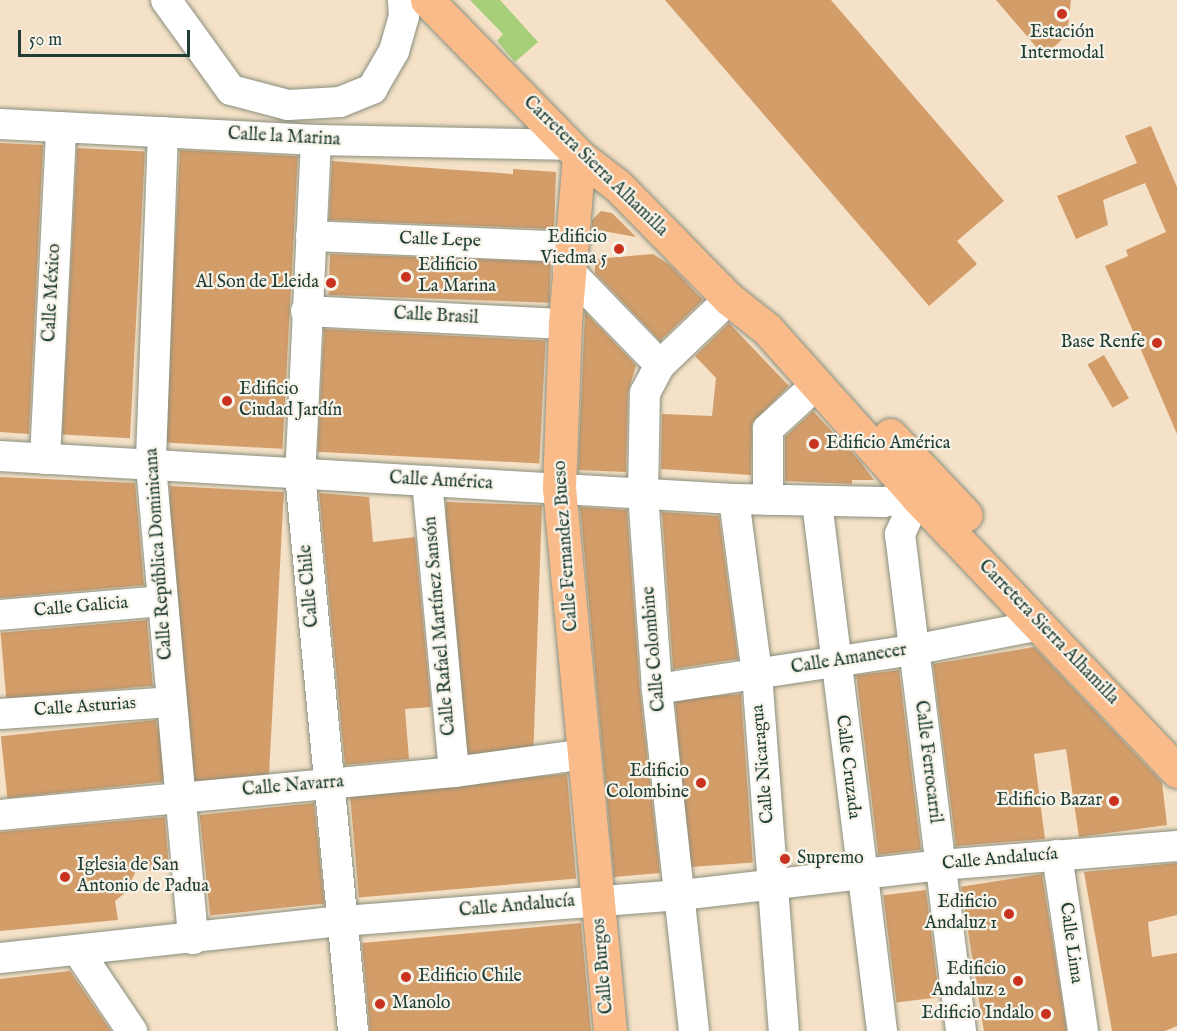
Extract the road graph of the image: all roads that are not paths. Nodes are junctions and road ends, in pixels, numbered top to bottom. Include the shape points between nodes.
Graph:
1 (166, 0) edge
2 (403, 0) edge
3 (427, 0) edge
4 (0, 124) edge
5 (61, 127) junction
6 (163, 132) junction
7 (316, 140) junction
8 (573, 150) junction
9 (311, 236) junction
10 (569, 258) junction
11 (729, 299) junction
12 (306, 311) junction
13 (565, 324) junction
14 (767, 329) junction
15 (660, 365) junction
16 (806, 394) dead end
17 (0, 456) edge
18 (45, 459) junction
19 (151, 466) junction
20 (300, 475) junction
21 (427, 481) junction
22 (559, 488) junction
23 (643, 494) junction
24 (917, 496) junction
25 (734, 499) junction
26 (768, 500) junction
27 (817, 502) junction
28 (1028, 581) junction
29 (162, 601) junction
30 (0, 615) edge
31 (1040, 625) junction
32 (913, 650) junction
33 (834, 662) junction
34 (757, 674) junction
35 (657, 689) junction
36 (1132, 692) junction
37 (170, 702) junction
38 (0, 714) edge
39 (1177, 740) edge
40 (585, 754) junction
41 (1177, 754) edge
42 (1177, 771) edge
43 (454, 772) junction
44 (329, 784) junction
45 (179, 797) junction
46 (0, 815) edge
47 (1177, 846) edge
48 (1057, 855) junction
49 (940, 865) junction
50 (860, 874) junction
51 (775, 885) junction
52 (682, 895) junction
53 (598, 901) junction
54 (343, 921) junction
55 (193, 939) junction
56 (78, 951) junction
57 (0, 958) edge
58 (132, 1031) edge
59 (353, 1031) edge
60 (610, 1031) edge
61 (694, 1031) edge
62 (784, 1031) edge
63 (882, 1031) edge
64 (961, 1031) edge
65 (1083, 1031) edge

1 - 2 street via 231,90 288,105 340,102 372,89 394,51 404,16
3 - 8 main road, Carretera Sierra Alhamilla
4 - 5 street, Calle la Marina
5 - 6 street, Calle la Marina
5 - 18 street, Calle México
6 - 7 street, Calle la Marina
6 - 19 street, Calle República Dominicana
7 - 8 street, Calle la Marina
7 - 9 street, Calle Chile
8 - 10 main road, Calle Fernandez Bueso
8 - 11 main road, Carretera Sierra Alhamilla via 618,186
9 - 10 street, Calle Lepe
9 - 12 street, Calle Chile
10 - 13 main road, Calle Fernandez Bueso
10 - 15 street
11 - 14 main road, Carretera Sierra Alhamilla
11 - 15 street, Calle Colombine
12 - 13 street, Calle Brasil
12 - 20 street, Calle Chile
13 - 22 main road, Calle Fernandez Bueso
14 - 24 main road, Carretera Sierra Alhamilla
14 - 28 main road, Carretera Sierra Alhamilla via 826,366
15 - 23 street, Calle Colombine via 645,393
16 - 26 street via 768,429
17 - 18 street, Calle América
18 - 19 street, Calle América
19 - 20 street, Calle América
19 - 29 street, Calle República Dominicana
20 - 21 street, Calle América
20 - 44 street, Calle Chile
21 - 22 street, Calle América
21 - 43 street, Calle Rafael Martínez Sansón
22 - 23 street, Calle América
22 - 40 main road, Calle Fernandez Bueso
23 - 25 street, Calle América
23 - 35 street, Calle Colombine
24 - 27 street, Calle América via 883,502
24 - 28 main road, Carretera Sierra Alhamilla via 940,509 994,559
24 - 31 main road, Carretera Sierra Alhamilla
24 - 32 street, Calle Ferrocarril via 900,534
25 - 26 street, Calle América
25 - 34 street, Calle Nicaragua
26 - 27 street, Calle América
27 - 33 street, Calle Cruzada
28 - 36 main road, Carretera Sierra Alhamilla
29 - 30 street, Calle Galicia
29 - 37 street, Calle República Dominicana
31 - 32 street, Calle Amanecer
31 - 42 main road, Carretera Sierra Alhamilla
32 - 33 street, Calle Amanecer
32 - 49 street, Calle Ferrocarril
33 - 34 street, Calle Amanecer
33 - 50 street, Calle Cruzada
34 - 35 street, Calle Amanecer
34 - 51 street, Calle Nicaragua
35 - 52 street, Calle Colombine
36 - 39 main road, Carretera Sierra Alhamilla
36 - 41 main road, Carretera Sierra Alhamilla via 1145,718
37 - 38 street, Calle Asturias
37 - 45 street, Calle República Dominicana
40 - 43 street, Calle Navarra
40 - 53 main road, Calle Fernandez Bueso
43 - 44 street, Calle Navarra
44 - 45 street, Calle Navarra
44 - 54 street, Calle Chile
45 - 46 street, Calle Navarra
45 - 55 street, Calle República Dominicana
47 - 48 street, Calle Andalucía
48 - 49 street, Calle Andalucía
48 - 65 street, Calle Lima
49 - 50 street, Calle Andalucía
49 - 64 street, Calle Ferrocarril
50 - 51 street, Calle Andalucía
50 - 63 street, Calle Cruzada
51 - 52 street, Calle Andalucía
51 - 62 street, Calle Nicaragua
52 - 53 street, Calle Andalucía
52 - 61 street, Calle Colombine
53 - 54 street, Calle Andalucía
53 - 60 main road, Calle Burgos
54 - 55 street, Calle Andalucía
54 - 59 street, Calle Chile
55 - 56 street, Calle Andalucía
56 - 57 street, Calle Andalucía
56 - 58 street

